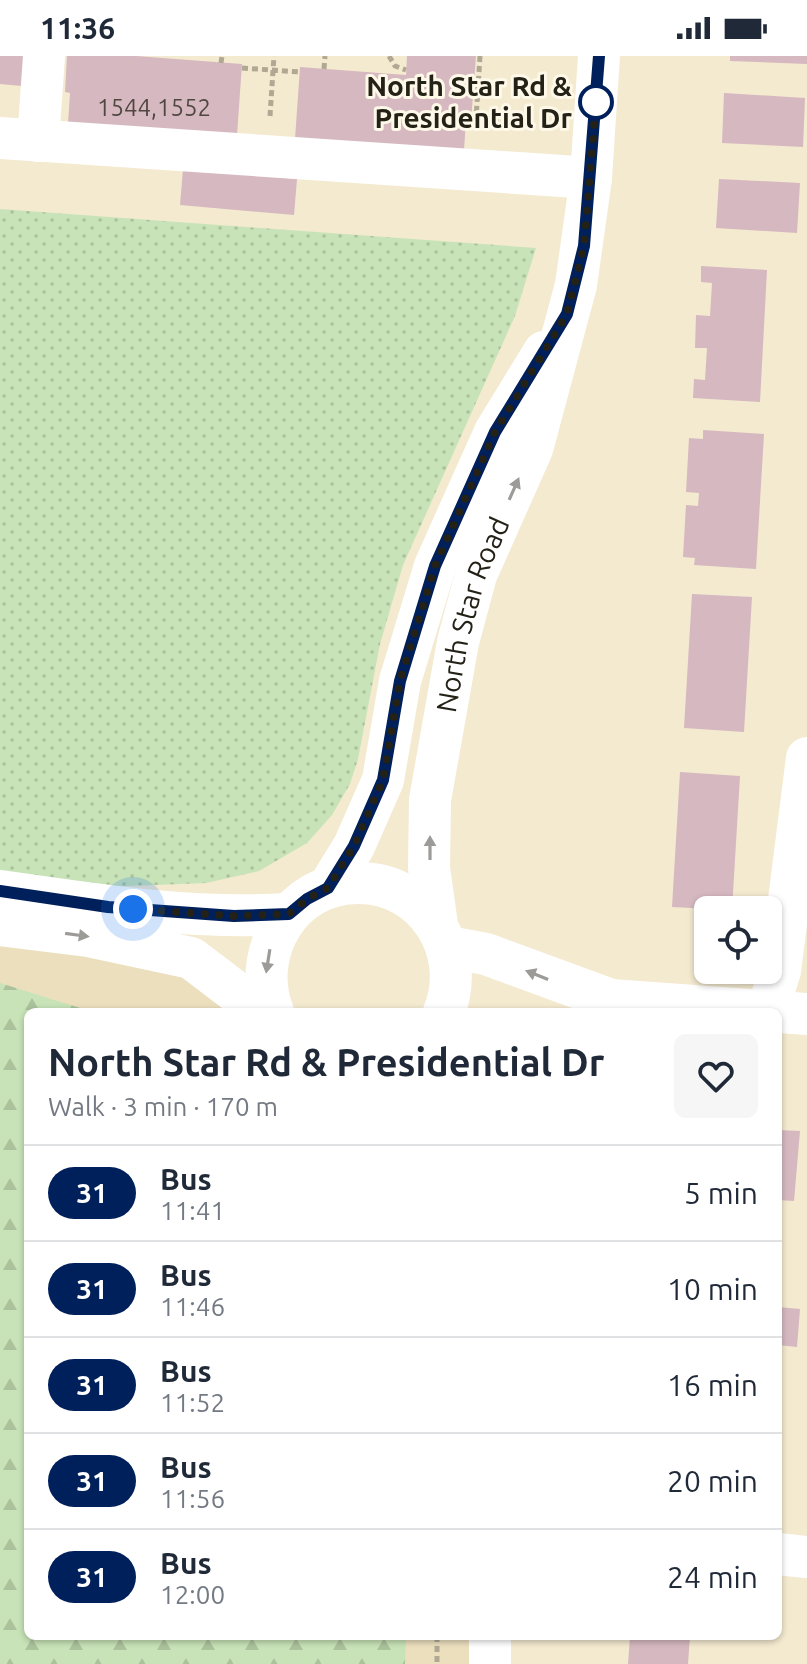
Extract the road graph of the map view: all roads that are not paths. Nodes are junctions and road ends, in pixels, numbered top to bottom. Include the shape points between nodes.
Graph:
1 (44, 56) edge
2 (599, 56) edge
3 (19, 139) edge
4 (591, 178) junction
5 (567, 314) junction
6 (807, 758) edge
7 (328, 888) junction
8 (0, 891) edge
9 (289, 914) junction
10 (0, 925) edge
11 (443, 936) junction
12 (595, 1006) edge
13 (257, 1008) edge
14 (272, 1008) edge
15 (445, 1008) edge
16 (659, 1008) edge
17 (787, 1012) edge
18 (782, 1554) edge
19 (807, 1557) edge
20 (490, 1640) edge
21 (490, 1664) edge

1 - 3 street
2 - 4 street, North Star Road
3 - 4 street
4 - 5 street, North Star Road via 584,246
5 - 7 street, North Star Road via 495,432 435,566 400,681 383,780 354,846
11 -> 5 street, North Star Road via 429,868 430,800 458,642 476,575 532,449
6 - 17 street via 780,971
7 - 9 street
7 - 11 street via 358,882 389,888 417,902
8 - 9 street via 108,907 234,916
9 -> 14 street via 277,931 265,969
10 -> 13 street via 88,936 191,958
12 -> 11 street
11 - 15 street, North Star Road via 452,972
12 - 16 street
18 - 19 street
20 - 21 street

